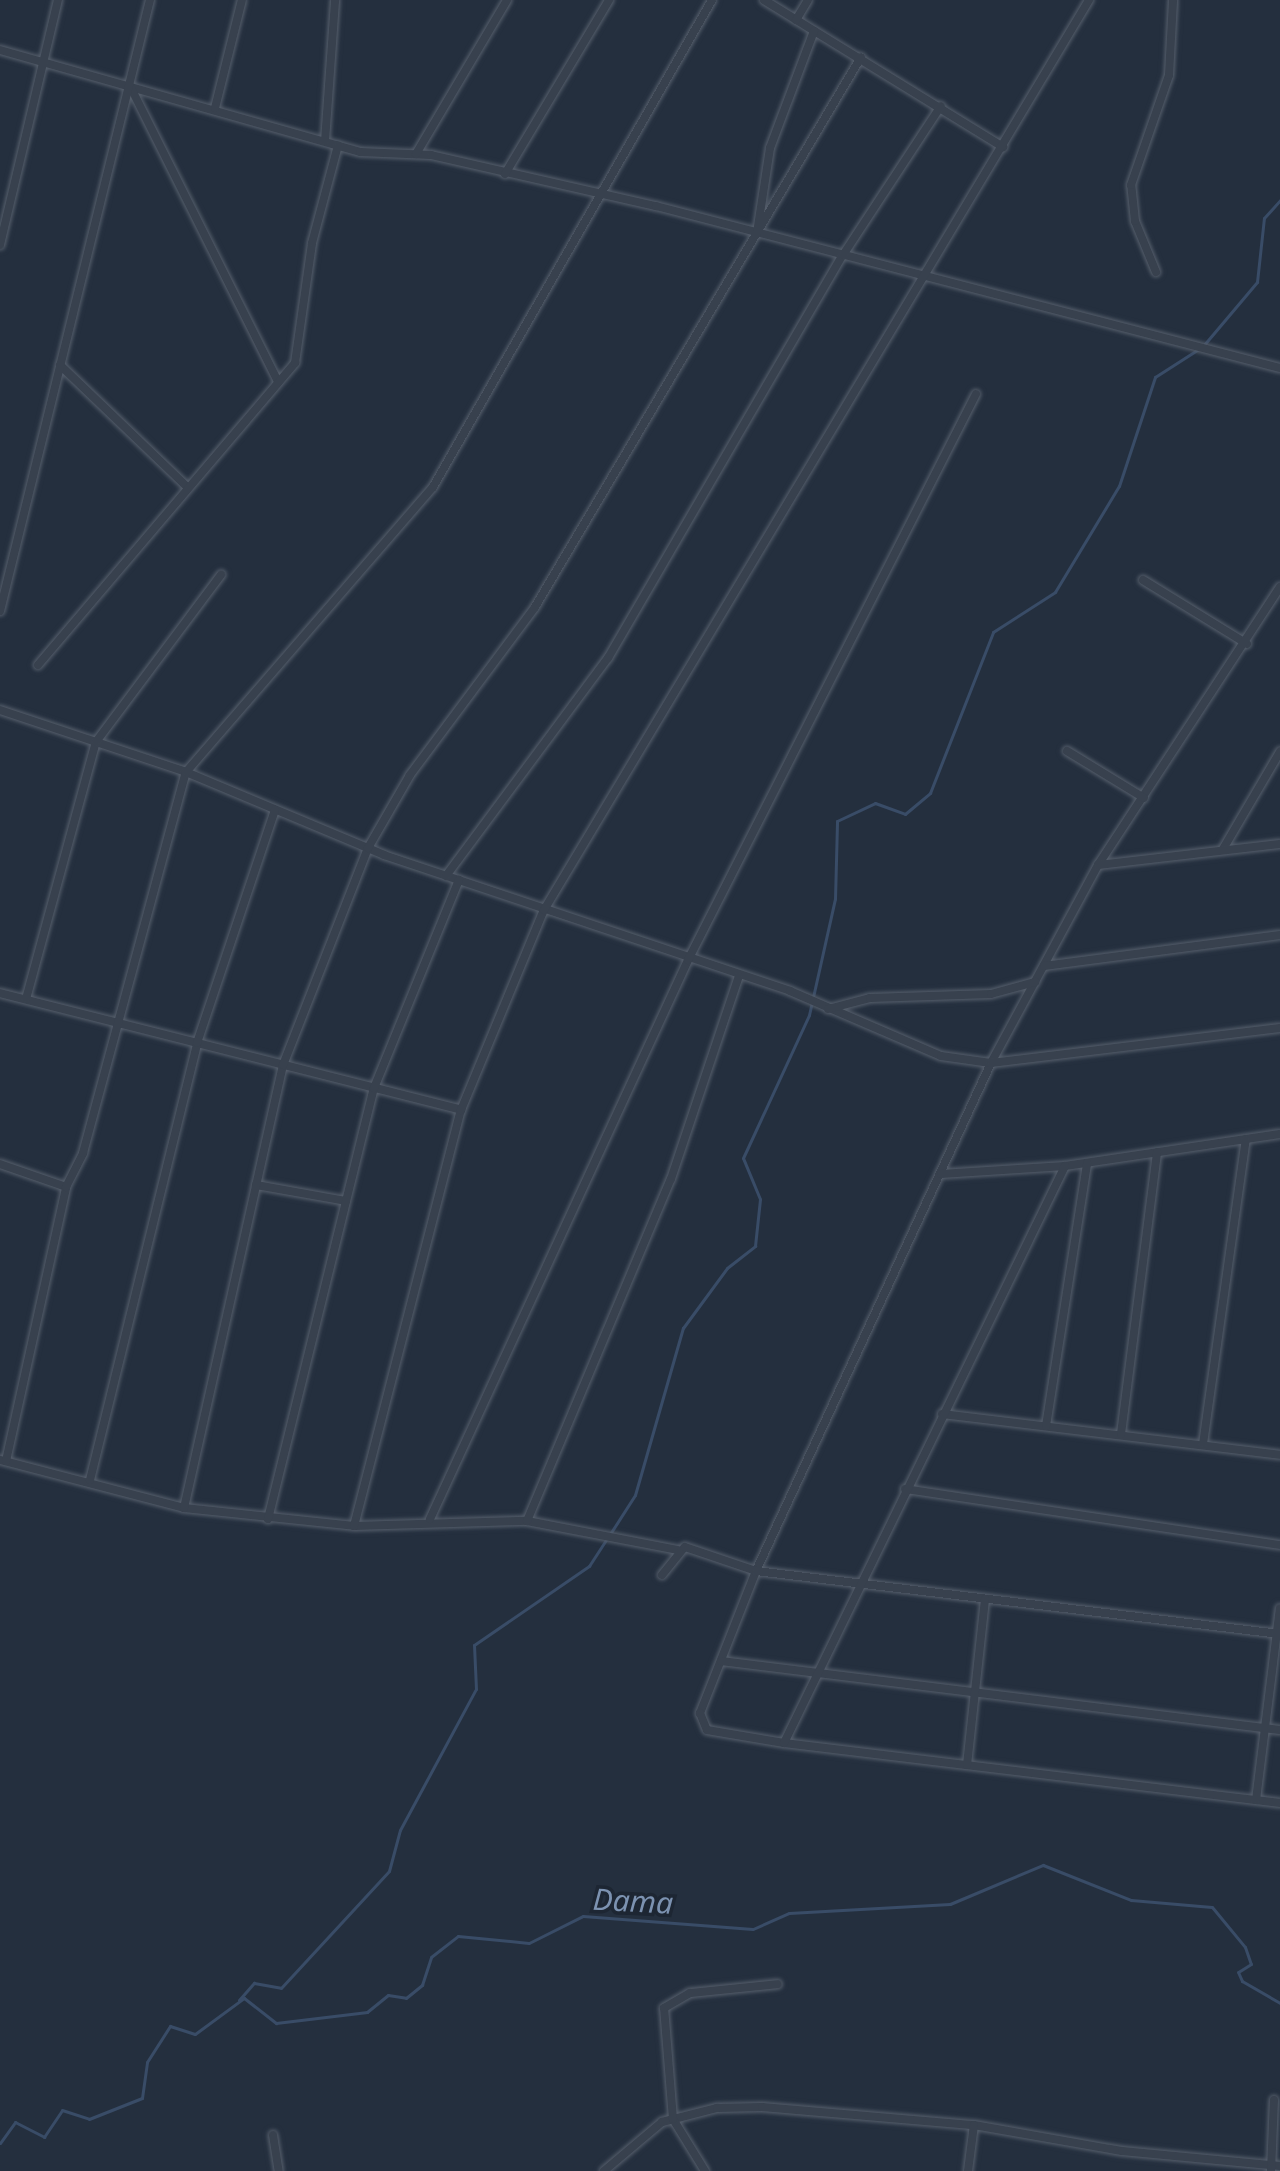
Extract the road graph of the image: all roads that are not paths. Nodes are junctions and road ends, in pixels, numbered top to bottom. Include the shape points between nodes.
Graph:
1 (58, 0) edge
2 (150, 0) edge
3 (242, 0) edge
4 (335, 0) edge
5 (507, 0) edge
6 (609, 0) edge
7 (712, 0) edge
8 (764, 0) edge
9 (808, 0) edge
10 (1089, 0) edge
11 (1173, 0) edge
12 (796, 20) junction
13 (814, 31) junction
14 (0, 50) edge
15 (861, 57) junction
16 (43, 65) junction
17 (129, 85) junction
18 (941, 106) junction
19 (215, 108) junction
20 (325, 141) junction
21 (338, 145) junction
22 (1003, 147) junction
23 (416, 154) junction
24 (505, 174) junction
25 (600, 199) junction
26 (756, 236) junction
27 (0, 245) edge
28 (843, 255) junction
29 (1156, 272) dead end
30 (927, 273) junction
31 (60, 365) junction
32 (1280, 368) edge
33 (278, 382) junction
34 (976, 394) dead end
35 (186, 486) junction
36 (221, 575) dead end
37 (1143, 580) dead end
38 (1280, 587) edge
39 (0, 611) edge
40 (1247, 644) junction
41 (38, 665) dead end
42 (0, 710) edge
43 (96, 742) junction
44 (1067, 751) dead end
45 (1280, 752) edge
46 (186, 772) junction
47 (1144, 798) junction
48 (275, 810) junction
49 (1280, 844) edge
50 (368, 848) junction
51 (1223, 849) junction
52 (1098, 865) junction
53 (446, 876) junction
54 (459, 880) junction
55 (544, 910) junction
56 (1280, 935) edge
57 (688, 960) junction
58 (1044, 966) junction
59 (739, 976) junction
60 (1035, 982) junction
61 (0, 993) edge
62 (26, 999) junction
63 (828, 1009) junction
64 (114, 1022) junction
65 (1280, 1028) edge
66 (197, 1043) junction
67 (991, 1063) junction
68 (283, 1065) junction
69 (374, 1088) junction
70 (461, 1110) junction
71 (1280, 1134) edge
72 (1246, 1139) junction
73 (1157, 1152) junction
74 (1087, 1163) junction
75 (0, 1164) edge
76 (1065, 1166) junction
77 (941, 1174) junction
78 (256, 1185) junction
79 (66, 1187) junction
80 (346, 1201) junction
81 (942, 1414) junction
82 (1046, 1426) junction
83 (1121, 1434) junction
84 (1203, 1444) junction
85 (1280, 1455) edge
86 (3, 1460) edge
87 (90, 1480) junction
88 (905, 1489) junction
89 (184, 1508) junction
90 (268, 1519) junction
91 (430, 1519) junction
92 (527, 1521) junction
93 (354, 1526) junction
94 (1280, 1545) edge
95 (677, 1550) junction
96 (756, 1571) junction
97 (662, 1575) dead end
98 (856, 1583) junction
99 (985, 1599) junction
100 (1280, 1608) edge
101 (1278, 1634) edge
102 (721, 1661) junction
103 (821, 1672) junction
104 (973, 1690) junction
105 (1268, 1729) junction
106 (1280, 1730) edge
107 (784, 1743) junction
108 (967, 1765) junction
109 (1256, 1800) junction
110 (1280, 1803) edge
111 (778, 1984) dead end
112 (1274, 2100) dead end
113 (673, 2119) junction
114 (974, 2125) junction
115 (273, 2135) dead end
116 (1274, 2167) edge
117 (279, 2171) edge
118 (604, 2171) edge
119 (705, 2171) edge
120 (968, 2171) edge

1 - 16 street
2 - 17 street
3 - 19 street
4 - 20 street
5 - 23 street
6 - 24 street
7 - 25 street
8 - 12 street
9 - 12 street
10 - 22 street
11 - 29 street via 1169,75 1131,185 1135,221
12 - 13 street
13 - 15 street
13 - 26 street via 770,148
14 - 16 street
15 - 18 street
15 - 26 street
16 - 17 street
16 - 27 street
17 - 19 street
17 - 31 street
17 - 33 street
18 - 22 street
18 - 28 street
19 - 20 street
20 - 21 street
21 - 23 street
21 - 33 street via 312,243 295,363
22 - 30 street
23 - 24 street
24 - 25 street
25 - 26 street via 656,206
25 - 46 street via 433,487
26 - 28 street
26 - 50 street via 535,607 410,775
28 - 30 street
28 - 53 street via 608,658
30 - 32 street
30 - 55 street
31 - 35 street
31 - 39 street
33 - 35 street
34 - 57 street
35 - 41 street
36 - 43 street
37 - 40 street
38 - 40 street
40 - 47 street
42 - 43 street
43 - 46 street
43 - 62 street
44 - 47 street
45 - 51 street
46 - 48 street
46 - 64 street
47 - 52 street
48 - 50 street
48 - 66 street
49 - 51 street
50 - 53 street
50 - 68 street
51 - 52 street
52 - 58 street
53 - 54 street
54 - 55 street
54 - 69 street
55 - 57 street
55 - 70 street
56 - 58 street
57 - 59 street
57 - 91 street
58 - 60 street
59 - 63 street
59 - 92 street via 671,1179
60 - 63 street via 991,994 870,998
60 - 67 street
61 - 62 street
62 - 64 street
63 - 67 street via 941,1056
64 - 66 street
64 - 79 street via 83,1153
65 - 67 street
66 - 68 street
66 - 87 street
67 - 77 street
68 - 69 street
68 - 78 street
69 - 70 street
69 - 80 street
70 - 93 street
71 - 72 street
72 - 73 street
72 - 84 street
73 - 74 street
73 - 83 street
74 - 76 street
74 - 82 street
75 - 79 street
76 - 77 street
76 - 81 street
77 - 96 street
78 - 80 street
78 - 89 street
79 - 86 street
80 - 90 street
81 - 82 street
81 - 88 street
82 - 83 street
83 - 84 street
84 - 85 street
86 - 87 street
87 - 89 street
88 - 94 street
88 - 98 street
89 - 90 street
90 - 93 street
91 - 92 street
91 - 93 street
92 - 95 street
95 - 96 street via 697,1549
95 - 97 street
96 - 98 street
96 - 102 street
98 - 99 street
98 - 103 street
99 - 101 street
99 - 104 street
100 - 101 street
101 - 105 street
102 - 103 street
102 - 107 street via 700,1724
103 - 104 street
103 - 107 street
104 - 105 street
104 - 108 street
105 - 106 street
105 - 109 street
107 - 108 street
108 - 109 street
109 - 110 street
111 - 113 street via 669,2001 661,2018
112 - 116 street
113 - 114 street via 762,2107
113 - 118 street via 650,2127
113 - 119 street
114 - 116 street via 1122,2151
114 - 120 street
115 - 117 street

